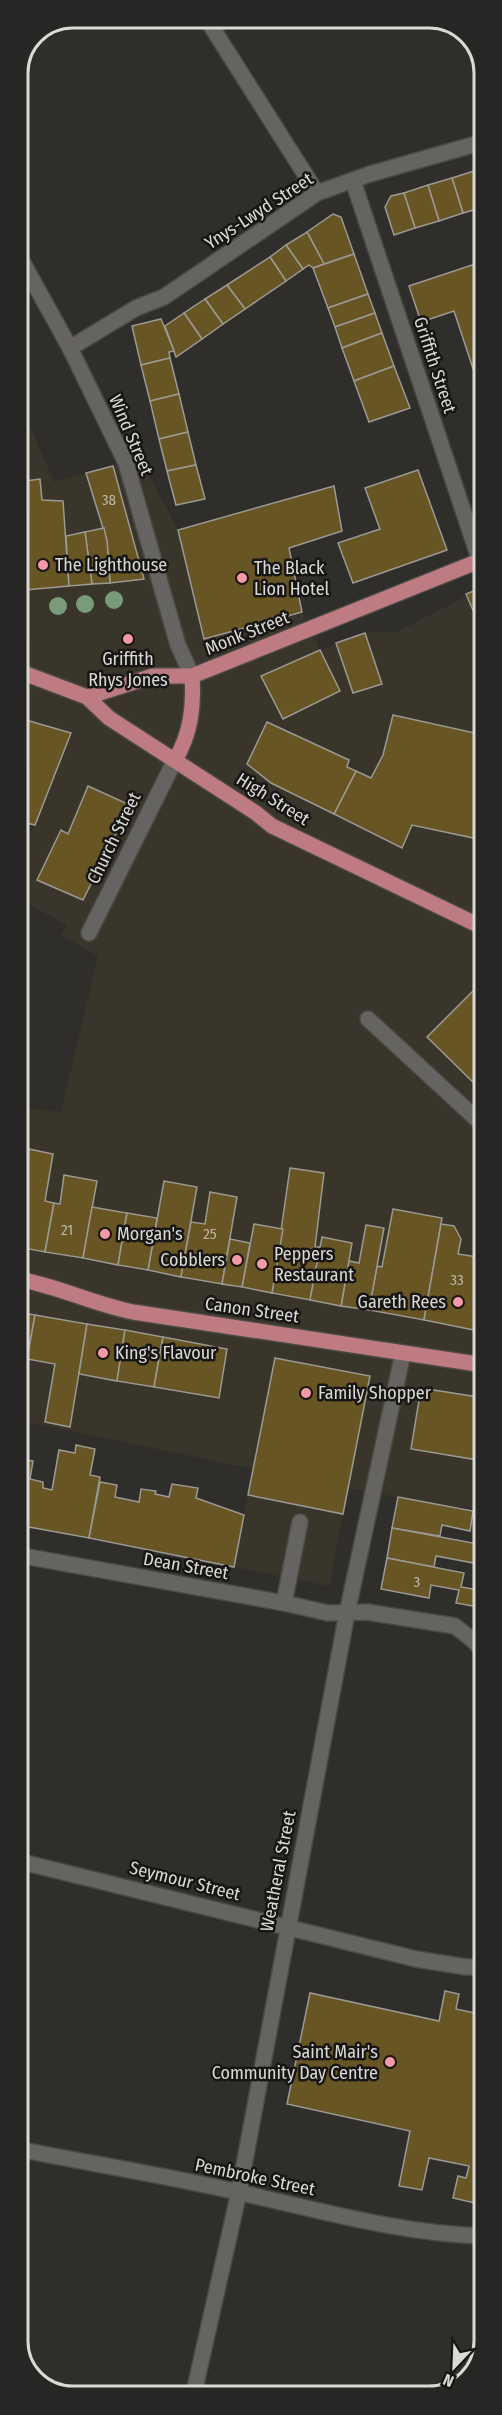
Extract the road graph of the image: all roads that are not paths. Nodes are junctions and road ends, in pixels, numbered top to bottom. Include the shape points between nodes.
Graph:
1 (213, 28) edge
2 (473, 145) edge
3 (353, 181) junction
4 (317, 193) junction
5 (28, 272) edge
6 (70, 348) junction
7 (473, 534) edge
8 (473, 564) edge
9 (28, 675) edge
10 (192, 676) junction
11 (87, 697) junction
12 (175, 760) junction
13 (473, 923) edge
14 (90, 933) dead end
15 (368, 1019) dead end
16 (473, 1116) edge
17 (29, 1281) edge
18 (403, 1353) junction
19 (474, 1363) edge
20 (300, 1522) dead end
21 (29, 1557) edge
22 (284, 1603) junction
23 (347, 1613) junction
24 (474, 1643) edge
25 (29, 1864) edge
26 (287, 1925) junction
27 (474, 1967) edge
28 (29, 2151) edge
29 (239, 2192) junction
30 (474, 2236) edge
31 (195, 2386) edge

1 - 4 street
2 - 3 street, Ynys-Lwyd Street
3 - 4 street, Ynys-Lwyd Street
3 - 7 street, Griffith Street
4 - 6 street, Ynys-Lwyd Street via 164,297 136,308
5 - 6 street, Wind Street
6 - 10 street, Wind Street via 126,463 178,645
8 - 10 main road, Monk Street
9 - 11 main road
10 - 11 main road, Monk Street via 153,676
10 - 12 main road via 194,706
11 - 12 main road, High Street via 109,718
12 - 13 main road, High Street via 272,826
12 - 14 street, Church Street
15 - 16 street
17 - 18 main road, Canon Street via 107,1307
18 - 19 main road, Canon Street
18 - 23 street, Weatheral Street
20 - 22 street
21 - 22 street, Dean Street
22 - 23 street, Dean Street
23 - 24 street, Dean Street via 367,1612 454,1626
23 - 26 street, Weatheral Street
25 - 26 street, Seymour Street
26 - 27 street, Seymour Street via 416,1959
26 - 29 street, Weatheral Street
28 - 29 street, Pembroke Street
29 - 30 street, Pembroke Street via 363,2221
29 - 31 street, Weatheral Street

